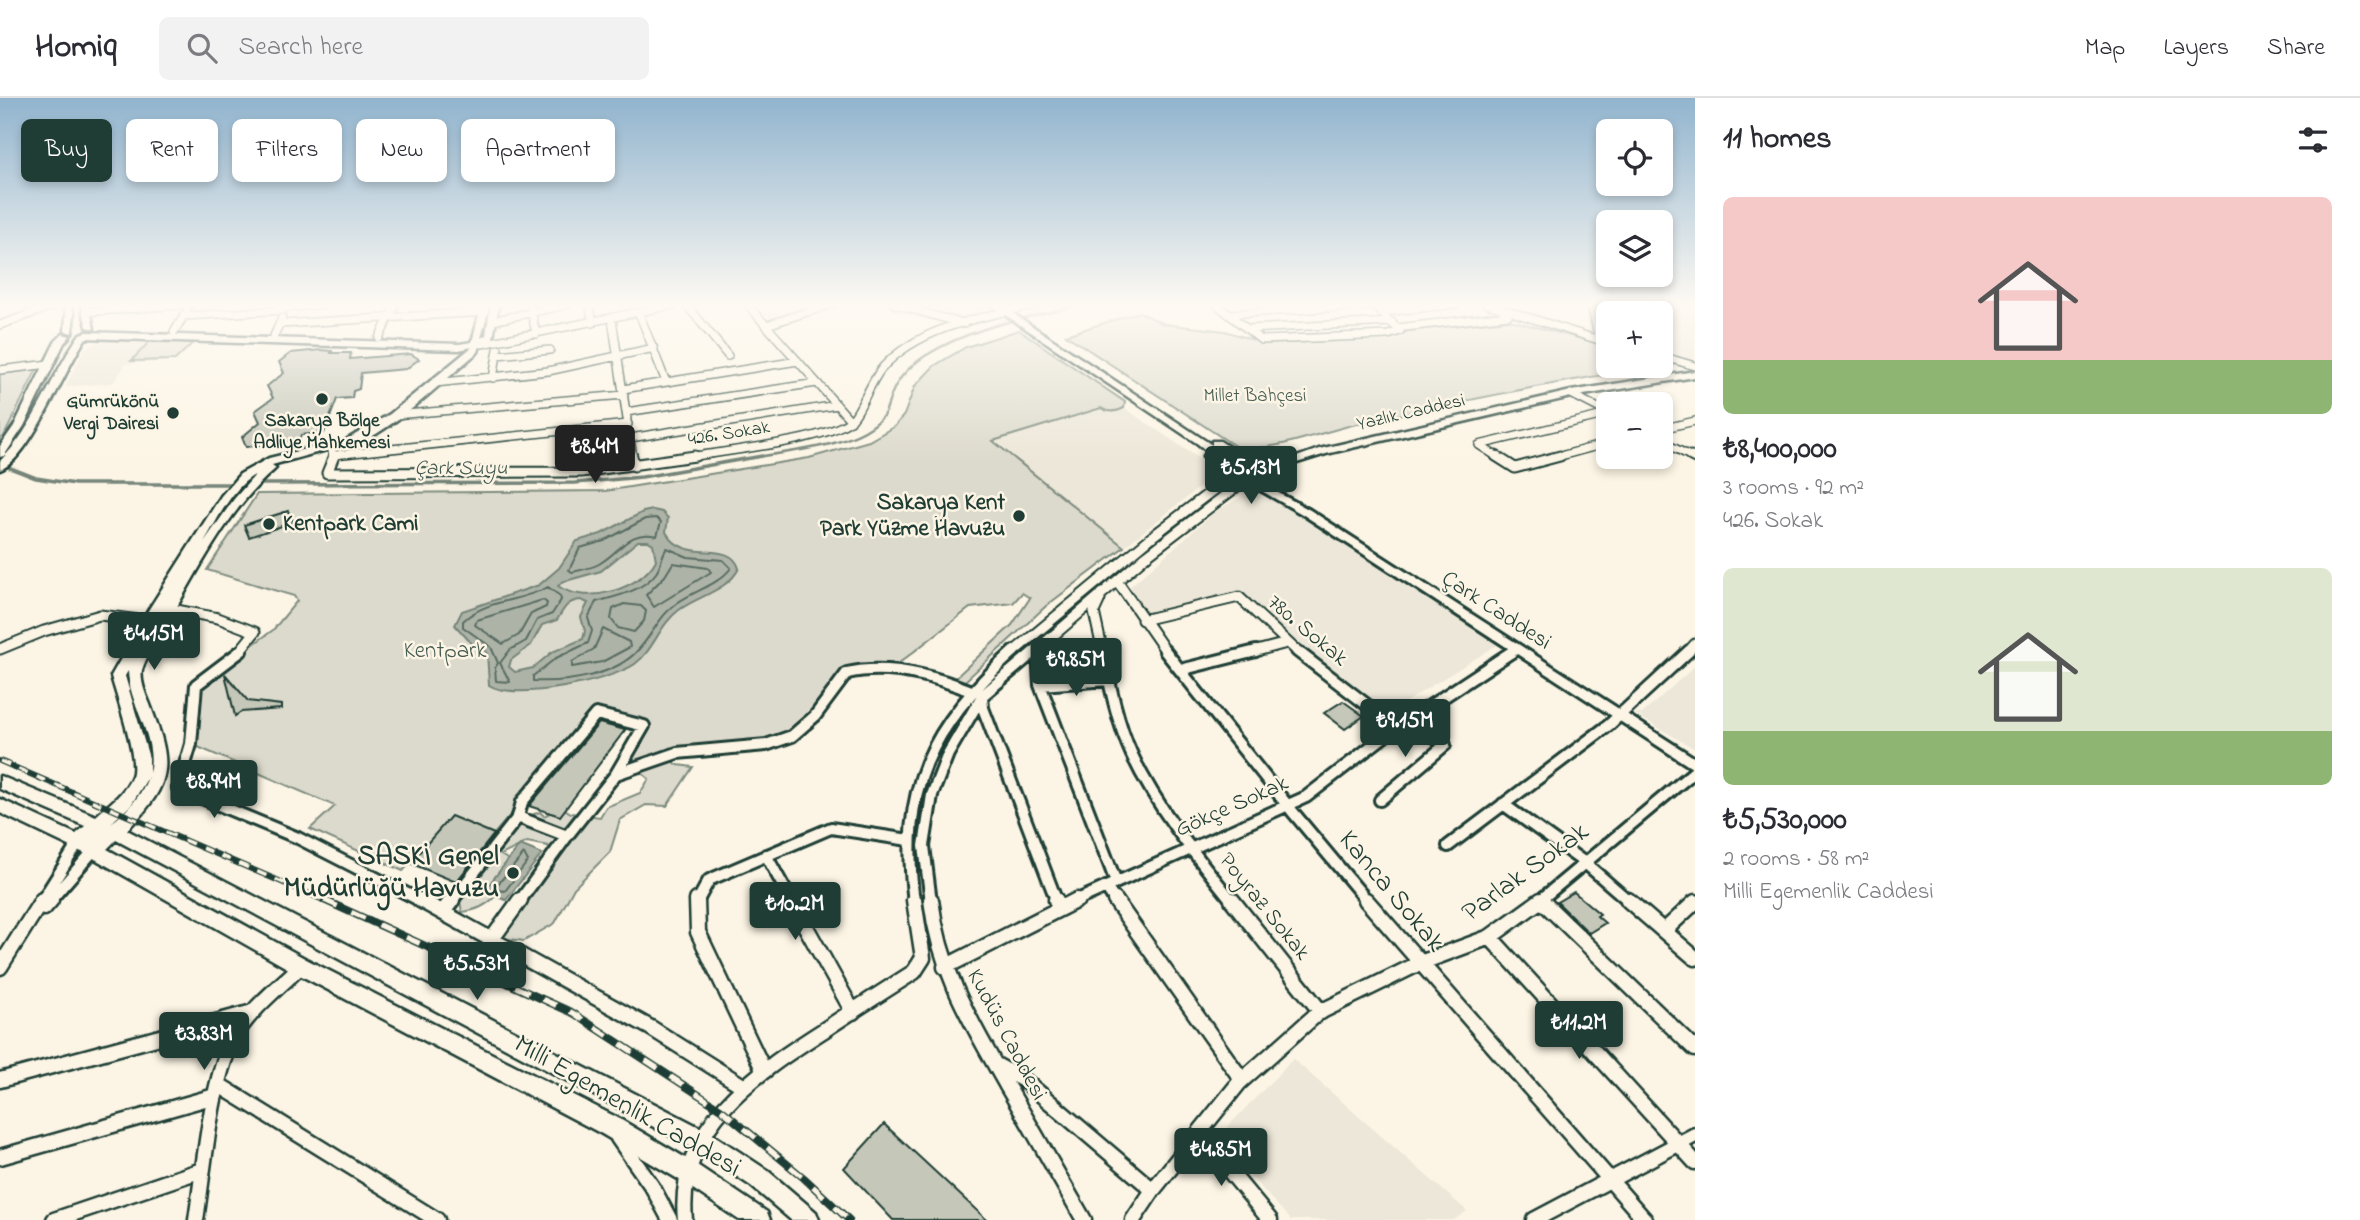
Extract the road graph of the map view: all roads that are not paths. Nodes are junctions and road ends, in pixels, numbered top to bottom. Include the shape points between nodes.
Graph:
1 (54, 356) edge
2 (70, 356) edge
3 (460, 356) edge
4 (464, 356) edge
5 (497, 356) edge
6 (607, 356) edge
7 (617, 356) edge
8 (657, 356) edge
9 (793, 356) edge
10 (895, 356) edge
11 (1071, 356) edge
12 (797, 361) junction
13 (1673, 362) edge
14 (49, 364) junction
15 (1693, 369) edge
16 (0, 370) edge
17 (493, 378) junction
18 (666, 382) junction
19 (435, 383) junction
20 (817, 383) junction
21 (1116, 386) junction
22 (623, 392) junction
23 (1571, 394) junction
24 (837, 405) junction
25 (1596, 408) edge
26 (626, 412) junction
27 (395, 415) junction
28 (1596, 417) edge
29 (851, 421) junction
30 (1695, 421) edge
31 (628, 424) junction
32 (1673, 426) edge
33 (630, 438) junction
34 (1596, 446) edge
35 (1673, 447) edge
36 (333, 449) junction
37 (8, 450) edge
38 (1695, 458) edge
39 (634, 466) junction
40 (0, 467) edge
41 (1261, 473) junction
42 (1246, 477) junction
43 (1225, 481) junction
44 (1236, 487) junction
45 (1272, 495) junction
46 (235, 497) junction
47 (1116, 581) junction
48 (1102, 595) junction
49 (171, 609) junction
50 (1142, 620) junction
51 (155, 622) junction
52 (1287, 643) junction
53 (1038, 647) junction
54 (0, 649) edge
55 (1516, 649) junction
56 (1693, 650) edge
57 (1180, 670) junction
58 (1109, 680) junction
59 (1040, 685) junction
60 (976, 694) junction
61 (1619, 716) junction
62 (1412, 718) junction
63 (1397, 728) junction
64 (1695, 765) edge
65 (1695, 771) edge
66 (616, 774) junction
67 (0, 782) edge
68 (1380, 800) dead end
69 (1503, 804) junction
70 (0, 806) edge
71 (1287, 806) junction
72 (517, 817) junction
73 (105, 828) junction
74 (567, 836) junction
75 (909, 839) junction
76 (86, 846) junction
77 (1448, 846) dead end
78 (1190, 848) junction
79 (766, 855) junction
80 (1586, 863) junction
81 (1111, 885) junction
82 (1541, 900) junction
83 (1695, 902) edge
84 (1059, 908) junction
85 (443, 912) junction
86 (1665, 930) junction
87 (1490, 937) junction
88 (492, 939) junction
89 (1695, 958) edge
90 (1420, 963) junction
91 (301, 966) junction
92 (0, 967) edge
93 (945, 967) junction
94 (254, 1012) junction
95 (853, 1012) junction
96 (1321, 1012) junction
97 (1695, 1049) edge
98 (996, 1065) junction
99 (762, 1069) junction
100 (1242, 1080) junction
101 (1, 1082) edge
102 (743, 1086) junction
103 (217, 1091) junction
104 (610, 1126) junction
105 (1199, 1134) junction
106 (1695, 1135) edge
107 (703, 1142) junction
108 (1677, 1142) junction
109 (0, 1157) edge
110 (1695, 1162) edge
111 (202, 1170) junction
112 (686, 1171) junction
113 (1610, 1179) junction
114 (1153, 1190) junction
115 (54, 1220) edge
116 (196, 1220) edge
117 (437, 1220) edge
118 (670, 1220) edge
119 (685, 1220) edge
120 (759, 1220) edge
121 (808, 1220) edge
122 (1084, 1220) edge
123 (1133, 1220) edge
124 (1270, 1220) edge
125 (1535, 1220) edge
126 (1645, 1220) edge

1 - 14 main road
2 - 37 main road via 30,433
3 - 36 main road
4 - 19 main road
5 - 17 street
6 - 17 street
7 - 22 street
8 - 18 street
9 - 12 street
10 - 29 street via 876,375
11 - 21 main road
12 - 18 street
12 - 20 street
13 - 15 street
14 - 16 street
14 - 37 main road
15 - 23 main road, Yazlık Caddesi
17 - 19 street
18 - 22 street
19 - 27 main road
20 - 24 street
20 - 26 street
21 - 41 main road via 1154,404
21 - 42 main road
21 - 43 main road via 1132,404 1214,461
22 - 26 street
22 - 27 street
23 - 25 street
23 - 41 main road, Yazlık Caddesi via 1323,451
24 - 29 street
24 - 33 street
26 - 31 street
27 - 36 main road via 356,442
28 - 34 street via 1479,445 1515,468
29 - 39 street, 426. Sokak via 814,436
30 - 32 street
31 - 33 street
31 - 36 street
33 - 39 street
35 - 38 street
36 - 39 street, 426. Sokak via 327,473 580,472
36 - 46 main road via 261,473
36 - 46 main road via 273,460 244,476
37 - 40 main road
41 - 42 main road, Yazlık Caddesi
42 - 43 main road
42 - 44 main road
42 - 45 street
43 - 60 street, Kudüs Caddesi via 998,665
44 - 45 street
44 - 47 street, Kudüs Caddesi
45 - 55 street, Çark Caddesi via 1306,512
46 - 49 main road
46 - 51 main road
47 - 48 street, Kudüs Caddesi
47 - 50 street, Kanca Sokak
48 - 53 street, Kudüs Caddesi
48 - 58 street, Poyraz Sokak via 1094,612
49 - 51 main road
49 - 85 street via 218,618 255,632 243,649 196,685 193,733 178,788 298,838
50 - 52 street, 780. Sokak via 1239,597
50 - 57 street, Kanca Sokak
51 - 54 street via 100,615
51 - 73 main road via 118,676 141,758 141,775
51 - 73 main road via 135,677 159,748 159,772 149,794
52 - 57 street
52 - 63 street, 780. Sokak
53 - 59 street
53 - 60 street, Kudüs Caddesi
55 - 61 street, Çark Caddesi
55 - 62 street, Gökçe Sokak
56 - 61 street
57 - 71 street, Kanca Sokak
58 - 59 street
58 - 78 street, Poyraz Sokak via 1131,753
59 - 81 street
60 - 66 street via 914,672 847,673 803,728 781,741 652,758
60 - 75 street, Kudüs Caddesi via 942,733 923,769
60 - 84 street
60 - 93 street, Kudüs Caddesi via 932,795 924,846 935,931
61 - 64 street, Çark Caddesi
61 - 69 street
62 - 63 street, Gökçe Sokak
62 - 68 street via 1446,745
63 - 71 street, Gökçe Sokak via 1306,797
65 - 80 street, Parlak Sokak
66 - 72 street via 643,726 596,714 522,802
66 - 74 street
67 - 73 main road, Milli Egemenlik Caddesi
69 - 77 street
69 - 80 street
70 - 76 main road, Milli Egemenlik Caddesi
71 - 78 street, Gökçe Sokak
71 - 90 street, Kanca Sokak
72 - 74 street
72 - 85 street
73 - 76 main road
73 - 107 main road, Milli Egemenlik Caddesi
74 - 88 street
75 - 79 street via 831,828
75 - 95 street, Kudüs Caddesi via 910,886 923,958 914,972
76 - 91 main road, Milli Egemenlik Caddesi
76 - 92 street
78 - 81 street, Gökçe Sokak
78 - 96 street, Poyraz Sokak
79 - 95 street
79 - 99 street via 709,880 697,898 698,932
80 - 82 street, Parlak Sokak
80 - 86 street
81 - 84 street, Gökçe Sokak
81 - 100 street
82 - 87 street, Parlak Sokak
82 - 97 street
83 - 86 street
84 - 93 street, Gökçe Sokak
85 - 88 street
86 - 89 street
87 - 90 street, Parlak Sokak
87 - 108 street
88 - 102 street via 651,1028
90 - 96 street, Parlak Sokak
90 - 113 street, Kanca Sokak
91 - 94 street
91 - 104 main road, Milli Egemenlik Caddesi
93 - 98 street, Kudüs Caddesi
94 - 101 street
94 - 103 street via 232,1040
95 - 99 street
96 - 100 street, Parlak Sokak
98 - 114 street via 1025,1081
98 - 122 street, Kudüs Caddesi
99 - 102 street
100 - 105 street, Parlak Sokak
102 - 107 street
103 - 109 street
103 - 111 street
103 - 117 street
104 - 112 main road, Milli Egemenlik Caddesi
104 - 118 street
105 - 114 street, Parlak Sokak
105 - 124 street
106 - 108 street
107 - 112 street
107 - 121 main road, Milli Egemenlik Caddesi via 759,1178
108 - 110 street
108 - 113 street
111 - 115 street
111 - 116 street
112 - 119 street via 681,1202
112 - 120 main road, Milli Egemenlik Caddesi
113 - 125 street
113 - 126 street, Kanca Sokak
114 - 123 street, Parlak Sokak

